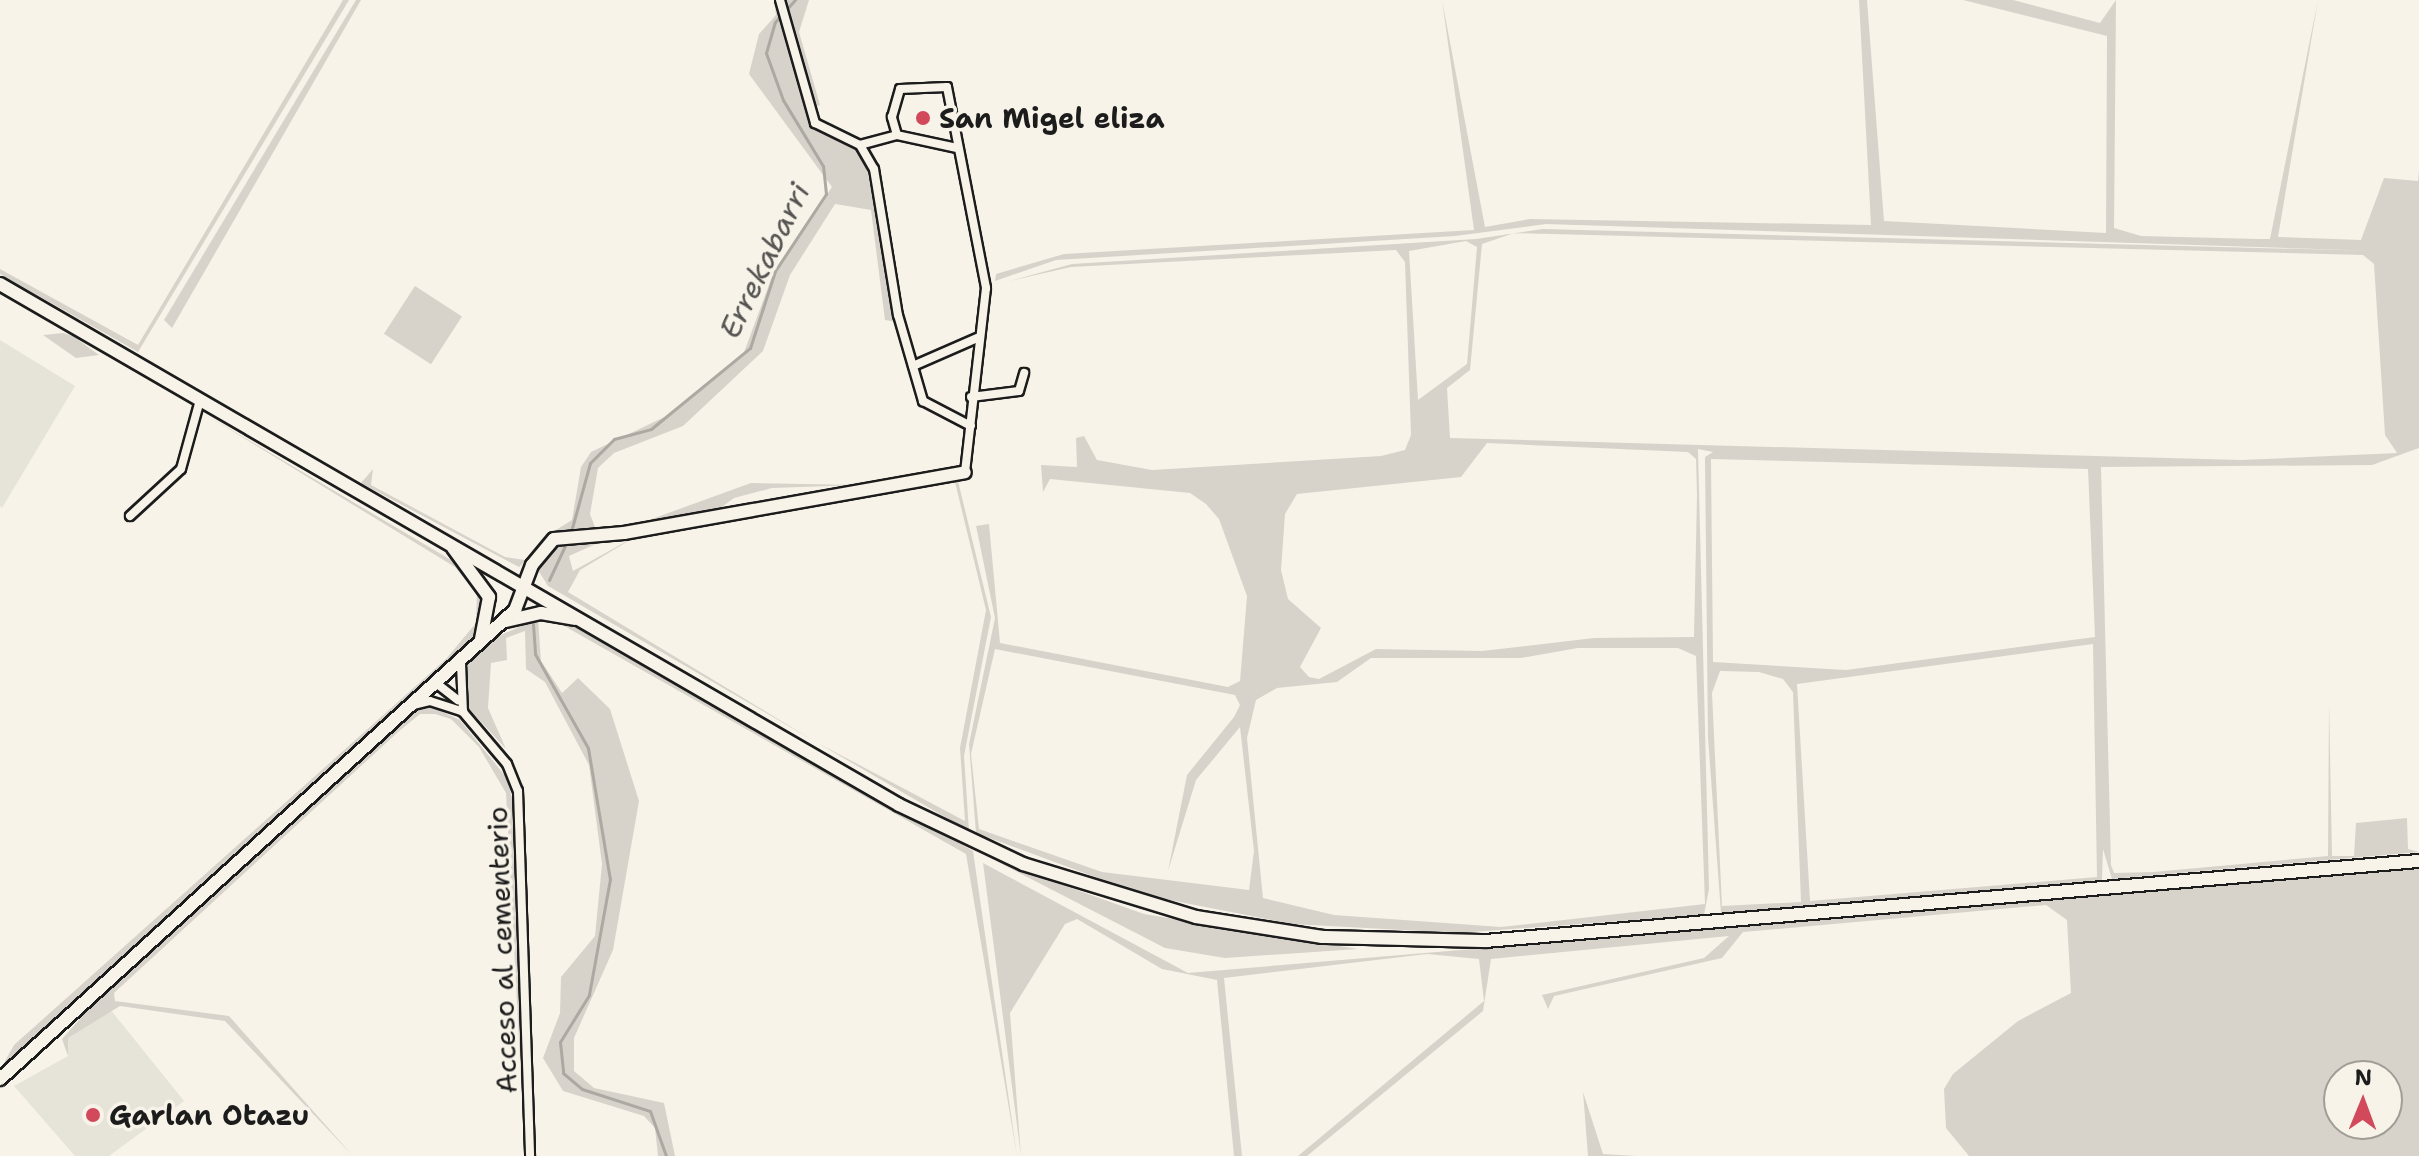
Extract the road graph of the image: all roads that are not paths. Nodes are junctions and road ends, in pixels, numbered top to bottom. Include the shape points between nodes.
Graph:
1 (780, 0) edge
2 (897, 135) junction
3 (860, 145) junction
4 (957, 148) junction
5 (0, 284) edge
6 (977, 338) junction
7 (913, 366) junction
8 (1024, 373) dead end
9 (971, 397) junction
10 (200, 400) junction
11 (971, 426) junction
12 (965, 472) joint
13 (130, 516) dead end
14 (448, 542) junction
15 (528, 588) junction
16 (489, 597) junction
17 (515, 610) junction
18 (503, 622) junction
19 (588, 622) junction
20 (478, 644) junction
21 (463, 658) junction
22 (436, 683) junction
23 (455, 703) junction
24 (411, 705) junction
25 (2419, 861) edge
26 (0, 1079) edge
27 (530, 1156) edge

1 - 3 street via 815,123
2 - 3 street
2 - 4 street
2 - 4 street via 892,117 900,89 947,87
3 - 7 street via 874,169
4 - 6 street via 986,288
5 - 10 main road
6 - 7 street
6 - 9 street
7 - 11 street via 923,401
8 - 9 street via 1019,391
9 - 11 street
10 - 13 street via 181,469
10 - 14 main road
11 - 12 street
12 - 15 main road via 624,533 554,539 532,565
14 - 15 main road
14 - 16 main road
15 - 17 main road
15 - 19 main road
16 - 17 main road
16 - 20 main road
17 - 18 main road
18 - 19 main road via 541,613
18 - 20 main road
19 - 25 main road via 899,805 1023,864 1167,909 1309,935 1439,942 1561,936
20 - 21 main road
21 - 22 main road
21 - 23 street
22 - 23 street
22 - 24 main road
23 - 24 street
23 - 27 street, Acceso al cementerio via 507,764 524,827
24 - 26 main road

